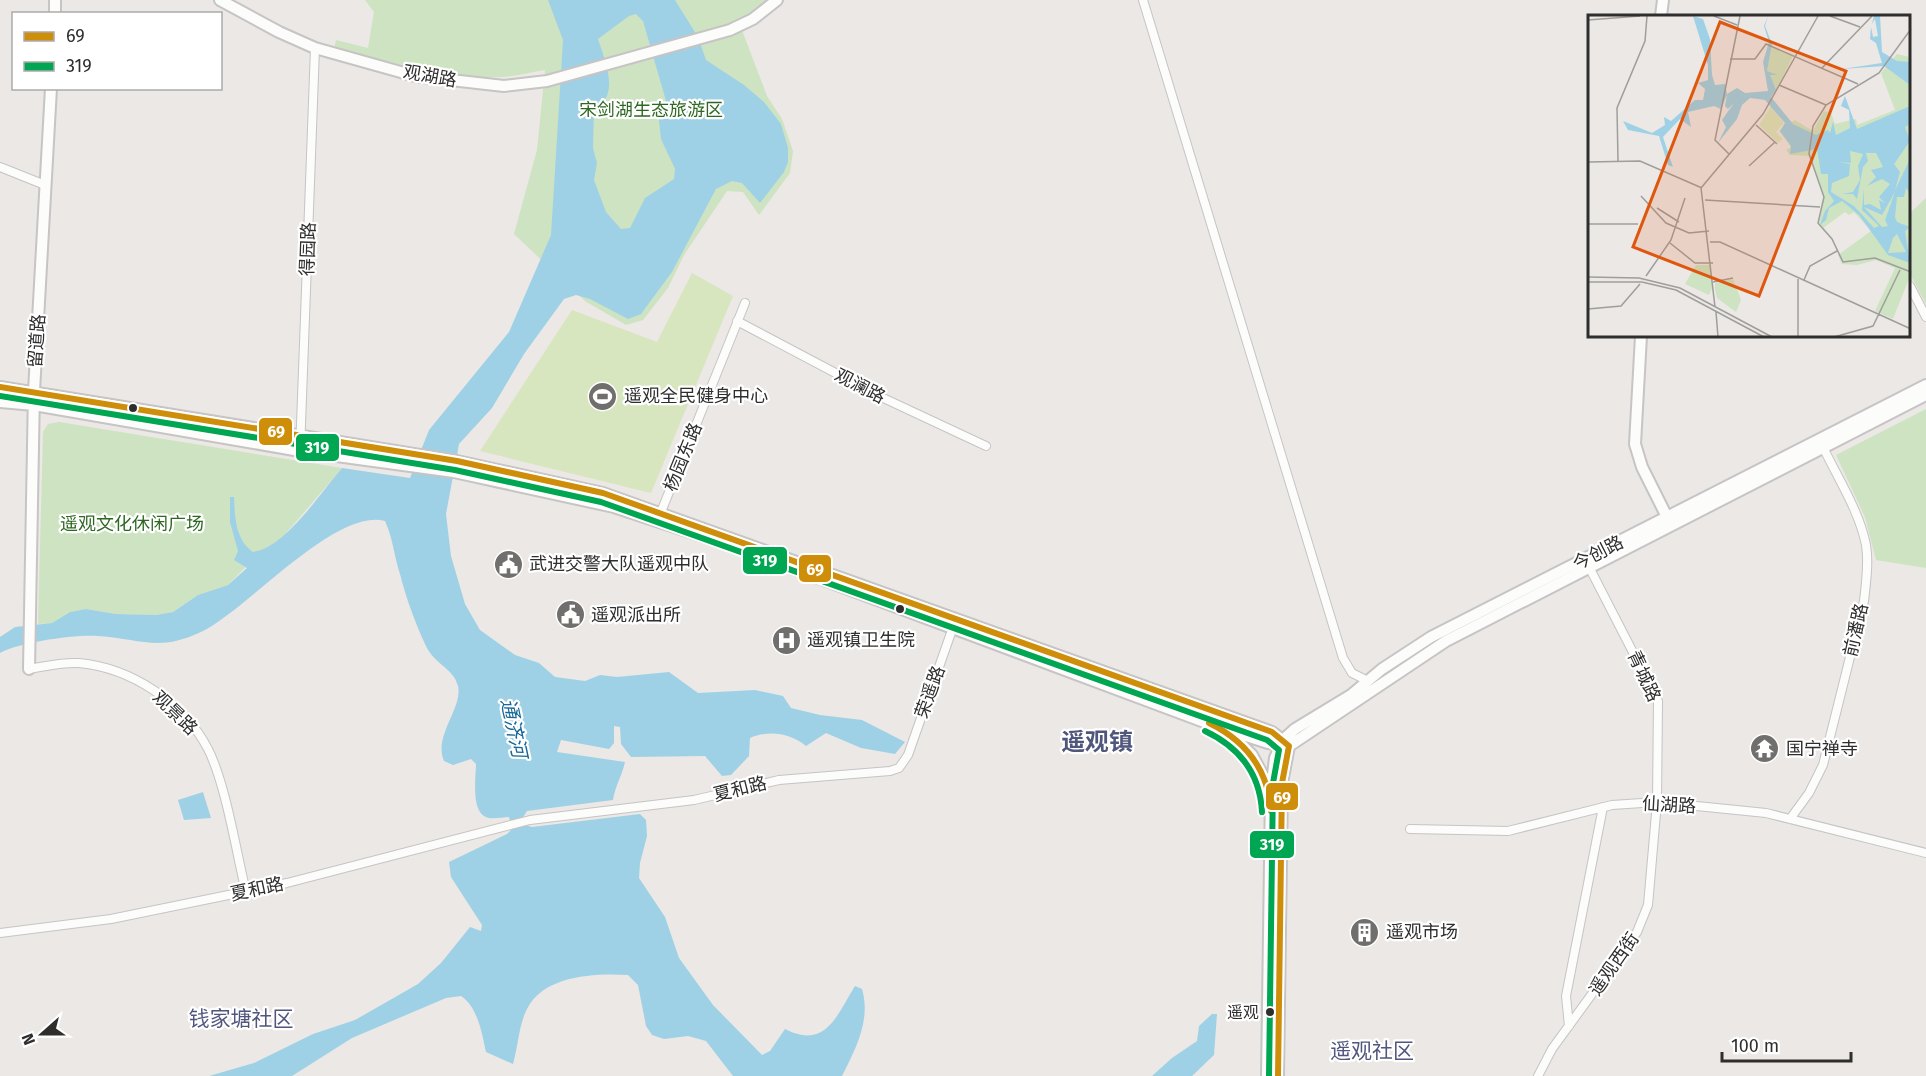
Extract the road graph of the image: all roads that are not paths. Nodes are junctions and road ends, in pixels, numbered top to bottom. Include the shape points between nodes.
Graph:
1 (219, 0) edge
2 (777, 0) edge
3 (1143, 0) edge
4 (1663, 0) edge
5 (1661, 15) edge
6 (315, 48) junction
7 (51, 90) edge
8 (0, 167) edge
9 (45, 185) junction
10 (1911, 288) edge
11 (745, 303) dead end
12 (1926, 316) edge
13 (737, 321) junction
14 (1641, 338) edge
15 (1926, 385) edge
16 (0, 387) edge
17 (34, 391) junction
18 (1926, 395) edge
19 (0, 402) edge
20 (34, 405) junction
21 (301, 435) junction
22 (1821, 443) junction
23 (986, 446) dead end
24 (300, 451) junction
25 (413, 461) junction
26 (455, 467) junction
27 (661, 512) junction
28 (1667, 517) junction
29 (1587, 563) junction
30 (952, 630) junction
31 (30, 663) joint
32 (1368, 681) junction
33 (1215, 726) junction
34 (1284, 744) junction
35 (908, 755) joint
36 (1271, 793) junction
37 (1657, 802) junction
38 (1603, 807) junction
39 (1790, 819) junction
40 (1410, 829) dead end
41 (1926, 853) edge
42 (246, 892) junction
43 (0, 933) edge
44 (1569, 1026) junction
45 (1267, 1076) edge
46 (1278, 1076) edge
47 (1538, 1076) edge

1 - 6 main road, 观湖路
2 - 6 main road, 观湖路 via 753,19 730,30 547,81 504,86 415,76
3 - 32 street via 1343,658 1352,673
4 - 5 main road
6 - 21 street, 得园路
7 - 9 main road, 留道路
8 - 9 street
9 - 17 main road, 留道路
10 - 12 street
11 - 13 street, 杨园东路
13 - 23 street, 观澜路 via 879,396
13 - 27 street, 杨园东路
14 - 28 main road via 1635,444
15 - 22 main road, 今创路
16 - 17 main road
17 - 20 main road, 留道路
17 - 21 main road
18 - 22 main road, 今创路
19 - 20 main road
20 - 24 main road
20 - 31 main road, 留道路
21 - 24 street, 得园路
21 - 25 main road
22 - 28 main road, 今创路
22 - 29 main road, 今创路
22 - 39 street, 前潘路 via 1858,520 1866,545 1867,575 1823,765
24 - 25 main road
25 - 26 main road
26 - 27 main road via 603,493
26 - 30 main road via 614,507 733,546
27 - 34 main road via 1272,732
28 - 29 main road, 今创路
29 - 32 main road, 今创路 via 1431,637
29 - 34 main road, 今创路 via 1446,641
29 - 37 street, 青城路 via 1658,701
30 - 33 main road
30 - 35 street, 荣遥路
31 - 42 street, 观景路 via 105,668 145,685 195,728 209,751 219,780
32 - 34 main road, 今创路 via 1295,729
33 - 34 main road
33 - 36 main road via 1238,738 1252,755
34 - 36 main road via 1275,758
34 - 46 main road
35 - 42 street, 夏和路 via 899,768 890,771 789,778 694,800 510,824
36 - 45 main road
37 - 38 street, 仙湖路
37 - 39 street, 仙湖路
37 - 44 street, 遥观西街 via 1648,904 1637,932
38 - 40 street, 仙湖路 via 1508,831
38 - 44 street via 1566,996
39 - 41 street, 仙湖路
42 - 43 street, 夏和路 via 111,919
44 - 47 street, 遥观西街

